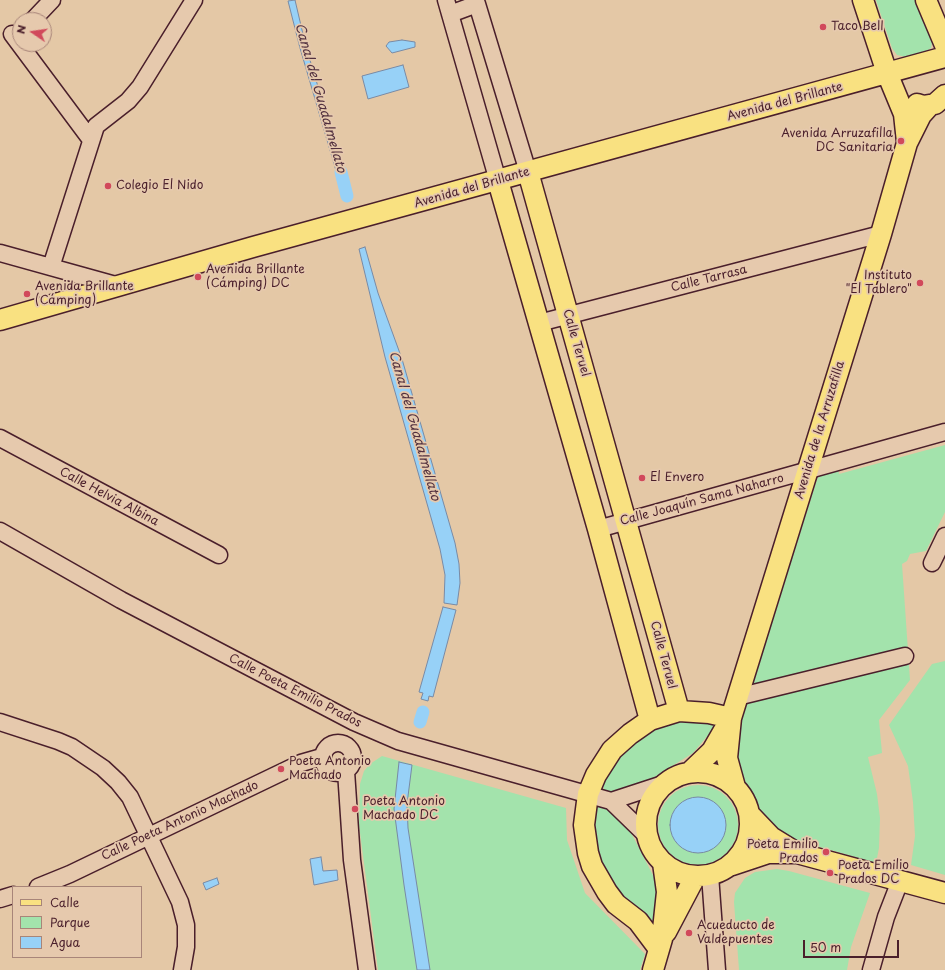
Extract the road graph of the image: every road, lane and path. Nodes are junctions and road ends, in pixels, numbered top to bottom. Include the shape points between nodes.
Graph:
1 (52, 0) edge
2 (194, 0) edge
3 (863, 0) edge
4 (926, 0) edge
5 (482, 2) edge
6 (448, 7) edge
7 (41, 12) edge
8 (11, 35) edge
9 (945, 45) edge
10 (945, 57) edge
11 (888, 76) junction
12 (939, 102) edge
13 (91, 140) junction
14 (907, 143) junction
15 (528, 172) junction
16 (498, 181) junction
17 (881, 234) junction
18 (0, 253) edge
19 (51, 267) junction
20 (119, 286) junction
21 (568, 315) junction
22 (0, 320) edge
23 (538, 323) junction
24 (945, 432) edge
25 (0, 438) edge
26 (807, 471) junction
27 (626, 520) junction
28 (598, 529) junction
29 (0, 531) edge
30 (945, 536) edge
31 (219, 555) dead end
32 (932, 562) dead end
33 (905, 656) dead end
34 (737, 697) junction
35 (679, 711) junction
36 (731, 718) junction
37 (650, 720) junction
38 (0, 722) edge
39 (354, 722) junction
40 (344, 743) junction
41 (322, 757) junction
42 (346, 771) junction
43 (689, 773) junction
44 (666, 783) junction
45 (735, 787) junction
46 (588, 794) junction
47 (611, 801) junction
48 (750, 815) junction
49 (149, 835) junction
50 (647, 836) junction
51 (797, 853) junction
52 (662, 863) junction
53 (732, 864) junction
54 (703, 876) junction
55 (900, 881) junction
56 (40, 886) edge
57 (945, 893) edge
58 (12, 895) edge
59 (0, 899) edge
60 (661, 944) junction
61 (182, 970) edge
62 (367, 970) edge
63 (653, 970) edge
64 (717, 970) edge
65 (871, 970) edge

1 - 7 street
2 - 13 street via 140,86 128,101 96,126
3 - 11 main road, Avenida de la Arruzafilla
4 - 9 main road
5 - 6 street, Calle Teruel
5 - 15 street, Calle Teruel
6 - 16 street, Calle Teruel
8 - 13 street
10 - 11 main road, Avenida del Brillante
11 - 12 main road, Avenida de la Arruzafilla via 897,90 910,101 923,106
11 - 14 main road, Avenida de la Arruzafilla via 904,114
11 - 15 main road, Avenida del Brillante
12 - 14 main road, Avenida de la Arruzafilla via 921,114
13 - 19 street
14 - 17 main road, Avenida de la Arruzafilla
15 - 16 main road, Avenida del Brillante
15 - 21 main road, Calle Teruel
16 - 20 main road, Avenida del Brillante
16 - 23 main road, Calle Teruel
17 - 21 street, Calle Tarrasa
17 - 26 main road, Avenida de la Arruzafilla
18 - 19 street
19 - 20 street
20 - 22 main road, Avenida del Brillante
21 - 23 street, Calle Tarrasa
21 - 27 main road, Calle Teruel
23 - 28 main road, Calle Teruel
24 - 26 street, Calle Joaquín Sama Naharro
25 - 31 street, Calle Helvia Albina
26 - 27 street, Calle Joaquín Sama Naharro
26 - 34 main road, Avenida de la Arruzafilla
27 - 28 street, Calle Joaquín Sama Naharro
27 - 35 main road, Calle Teruel
28 - 37 main road, Calle Teruel
29 - 39 street, Calle Poeta Emilio Prados via 121,600
30 - 32 street
33 - 34 street
34 - 36 main road, Avenida de la Arruzafilla
35 - 36 main road via 709,713
35 - 37 main road
36 - 43 main road, Avenida de la Arruzafilla via 712,751
36 - 45 main road, Avenida de la Arruzafilla via 727,758
37 - 46 main road via 612,750 596,775
38 - 49 street via 58,740 88,756 118,782 130,797
39 - 40 street
39 - 46 street, Calle Poeta Emilio Prados via 398,742
40 - 41 street via 331,744
40 - 42 street via 351,750 354,759
41 - 42 street via 324,765 332,772
41 - 49 street, Calle Poeta Antonio Machado via 301,764
42 - 62 street via 352,860
43 - 44 main road via 677,776
43 - 45 main road via 706,772 716,775
44 - 47 street
44 - 50 main road via 649,807 646,821
45 - 48 main road via 745,800
46 - 47 street, Calle Poeta Emilio Prados
46 - 60 main road via 584,832 592,866 606,892 616,904
47 - 50 street
48 - 51 main road via 771,837
48 - 53 main road via 750,834 744,851
49 - 56 street, Calle Poeta Antonio Machado
49 - 61 street via 180,902 186,925
50 - 52 main road
51 - 53 main road via 768,853
51 - 55 main road
52 - 54 main road via 680,873
52 - 60 main road via 667,892
53 - 54 main road via 722,871
54 - 60 main road
54 - 64 street
55 - 57 main road
55 - 65 street via 886,917
58 - 59 street
60 - 63 main road

